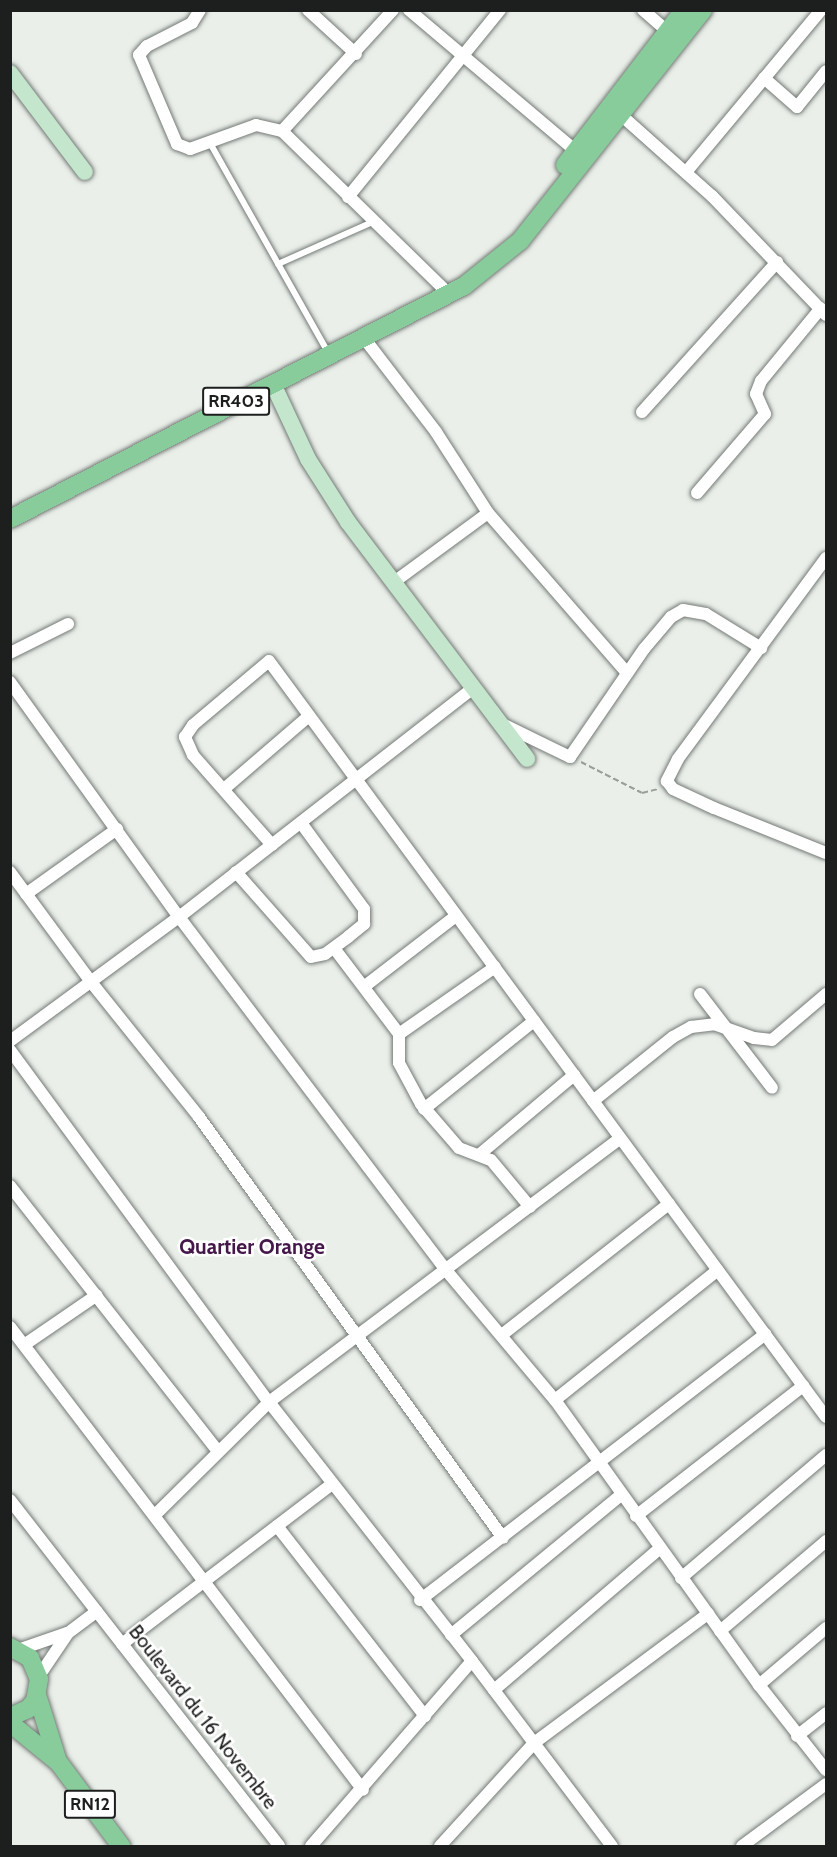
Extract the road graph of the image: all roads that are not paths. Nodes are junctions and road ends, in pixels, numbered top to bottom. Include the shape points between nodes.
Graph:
1 (200, 10) edge
2 (308, 10) edge
3 (393, 10) edge
4 (409, 10) edge
5 (500, 10) edge
6 (643, 10) edge
7 (684, 10) edge
8 (703, 10) edge
9 (821, 10) edge
10 (673, 36) junction
11 (356, 54) junction
12 (465, 54) junction
13 (826, 71) edge
14 (10, 73) edge
15 (764, 78) junction
16 (621, 115) junction
17 (282, 131) junction
18 (210, 143) junction
19 (576, 152) junction
20 (687, 171) junction
21 (85, 172) dead end
22 (348, 197) junction
23 (373, 222) junction
24 (777, 262) junction
25 (278, 264) junction
26 (457, 290) junction
27 (824, 311) edge
28 (364, 338) junction
29 (330, 355) junction
30 (273, 384) junction
31 (642, 412) dead end
32 (697, 493) dead end
33 (488, 513) junction
34 (10, 519) edge
35 (826, 558) edge
36 (393, 582) junction
37 (68, 624) dead end
38 (761, 648) junction
39 (10, 653) edge
40 (627, 673) junction
41 (10, 682) edge
42 (473, 688) junction
43 (309, 716) junction
44 (500, 723) junction
45 (527, 759) dead end
46 (356, 780) junction
47 (224, 789) junction
48 (301, 823) junction
49 (117, 829) junction
50 (272, 845) junction
51 (826, 853) edge
52 (10, 872) edge
53 (236, 872) junction
54 (26, 894) junction
55 (456, 916) junction
56 (179, 917) junction
57 (334, 948) junction
58 (495, 968) junction
59 (91, 982) junction
60 (365, 986) junction
61 (700, 994) dead end
62 (826, 994) edge
63 (534, 1021) junction
64 (726, 1027) junction
65 (399, 1034) junction
66 (10, 1041) edge
67 (10, 1050) edge
68 (574, 1075) junction
69 (772, 1088) dead end
70 (593, 1101) junction
71 (424, 1108) junction
72 (620, 1138) junction
73 (480, 1154) junction
74 (10, 1186) edge
75 (669, 1204) junction
76 (530, 1207) junction
77 (445, 1269) junction
78 (718, 1270) junction
79 (97, 1295) junction
80 (10, 1328) edge
81 (503, 1334) junction
82 (765, 1334) junction
83 (357, 1336) junction
84 (24, 1345) junction
85 (803, 1386) junction
86 (555, 1400) junction
87 (269, 1402) junction
88 (826, 1417) edge
89 (218, 1451) junction
90 (826, 1455) edge
91 (600, 1465) junction
92 (332, 1484) junction
93 (621, 1495) junction
94 (10, 1500) edge
95 (155, 1515) junction
96 (636, 1516) junction
97 (277, 1526) junction
98 (503, 1538) junction
99 (826, 1541) edge
100 (660, 1548) junction
101 (681, 1578) junction
102 (205, 1581) junction
103 (420, 1600) junction
104 (97, 1611) junction
105 (708, 1614) junction
106 (826, 1628) edge
107 (720, 1631) junction
108 (68, 1633) junction
109 (450, 1635) junction
110 (122, 1644) junction
111 (14, 1648) edge
112 (472, 1661) junction
113 (39, 1676) junction
114 (759, 1685) junction
115 (494, 1690) junction
116 (37, 1695) junction
117 (826, 1713) edge
118 (425, 1716) junction
119 (10, 1717) edge
120 (10, 1723) edge
121 (797, 1736) junction
122 (534, 1743) junction
123 (59, 1763) junction
124 (826, 1770) edge
125 (826, 1785) edge
126 (363, 1790) junction
127 (748, 1845) edge
128 (121, 1846) edge
129 (279, 1846) edge
130 (312, 1846) edge
131 (440, 1846) edge
132 (612, 1846) edge

1 - 18 street via 192,23 147,46 139,56 177,144 190,149
2 - 11 street
3 - 11 street
4 - 12 street
5 - 12 street
6 - 10 street
7 - 10 main road, RR403
8 - 10 main road, RR403
9 - 15 street
10 - 16 main road, RR403
10 - 19 main road, RR403
11 - 17 street
12 - 19 street
12 - 22 street
13 - 15 street via 797,107
14 - 21 street
15 - 20 street
16 - 20 street
16 - 26 main road, RR403 via 520,241
17 - 18 street via 268,126 245,126
17 - 22 street
18 - 25 lane
19 - 26 main road, RR403 via 512,234
20 - 24 street
22 - 23 street
23 - 25 lane
23 - 26 street
24 - 27 street
24 - 31 street
25 - 29 lane
26 - 28 main road, RR403
27 - 32 street via 761,381 756,394 765,414
28 - 29 main road, RR403
28 - 33 street via 436,432
29 - 30 main road, RR403
30 - 34 main road, RR403
30 - 36 street via 308,459
33 - 36 street
33 - 40 street
35 - 38 street
36 - 42 street
37 - 39 street
38 - 40 street via 706,614 683,610 671,617
38 - 51 street via 678,759 668,776 669,785 789,841
40 - 44 street via 570,757
41 - 49 street
42 - 44 street
42 - 46 street
43 - 46 street
43 - 47 street
43 - 47 street via 269,661 193,724 185,737 187,745
44 - 45 street
46 - 48 street
46 - 55 street
47 - 50 street
48 - 50 street
48 - 57 street via 366,914 364,924
49 - 54 street
49 - 56 street
50 - 53 street
52 - 54 street
53 - 56 street
53 - 57 street via 311,957 318,958
54 - 59 street
55 - 58 street
55 - 60 street
56 - 59 street
56 - 77 street
57 - 60 street
58 - 63 street
58 - 65 street
59 - 66 street
59 - 83 street via 199,1117
60 - 65 street
61 - 64 street
62 - 64 street via 772,1040
63 - 68 street
63 - 71 street
64 - 69 street
64 - 70 street via 703,1024 673,1037
65 - 71 street via 399,1063
67 - 87 street
68 - 70 street
68 - 73 street
70 - 72 street
71 - 73 street via 459,1148
72 - 75 street
72 - 76 street
73 - 76 street via 502,1171
74 - 79 street
75 - 78 street
75 - 81 street
76 - 77 street
77 - 81 street
77 - 83 street
78 - 82 street
78 - 86 street
79 - 84 street
79 - 89 street
80 - 84 street
81 - 86 street
82 - 85 street
82 - 91 street
83 - 87 street
83 - 98 street
84 - 95 street
85 - 88 street
85 - 96 street
86 - 91 street
87 - 89 street
87 - 92 street
89 - 95 street
90 - 101 street
91 - 93 street
91 - 98 street
92 - 97 street
92 - 103 street
93 - 96 street
93 - 109 street
94 - 104 street, Boulevard du 16 Novembre
95 - 102 street
96 - 100 street
97 - 102 street
97 - 118 street
98 - 103 street
99 - 107 street
100 - 101 street
100 - 115 street
101 - 105 street
102 - 110 street
102 - 126 street
103 - 109 street
104 - 108 street
104 - 110 street, Boulevard du 16 Novembre
105 - 107 street
105 - 122 street
106 - 114 street
107 - 114 street
108 - 111 street
108 - 113 street
109 - 112 street
110 - 129 street, Boulevard du 16 Novembre
111 - 113 main road via 30,1658
112 - 115 street
112 - 118 street
113 - 116 main road, RN12
114 - 121 street
115 - 122 street
116 - 119 main road via 28,1709
116 - 123 main road, RN12
117 - 121 street
118 - 126 street
120 - 123 main road, RN12
121 - 124 street
122 - 131 street
122 - 132 street
123 - 128 main road, RN12
125 - 127 street
126 - 130 street

